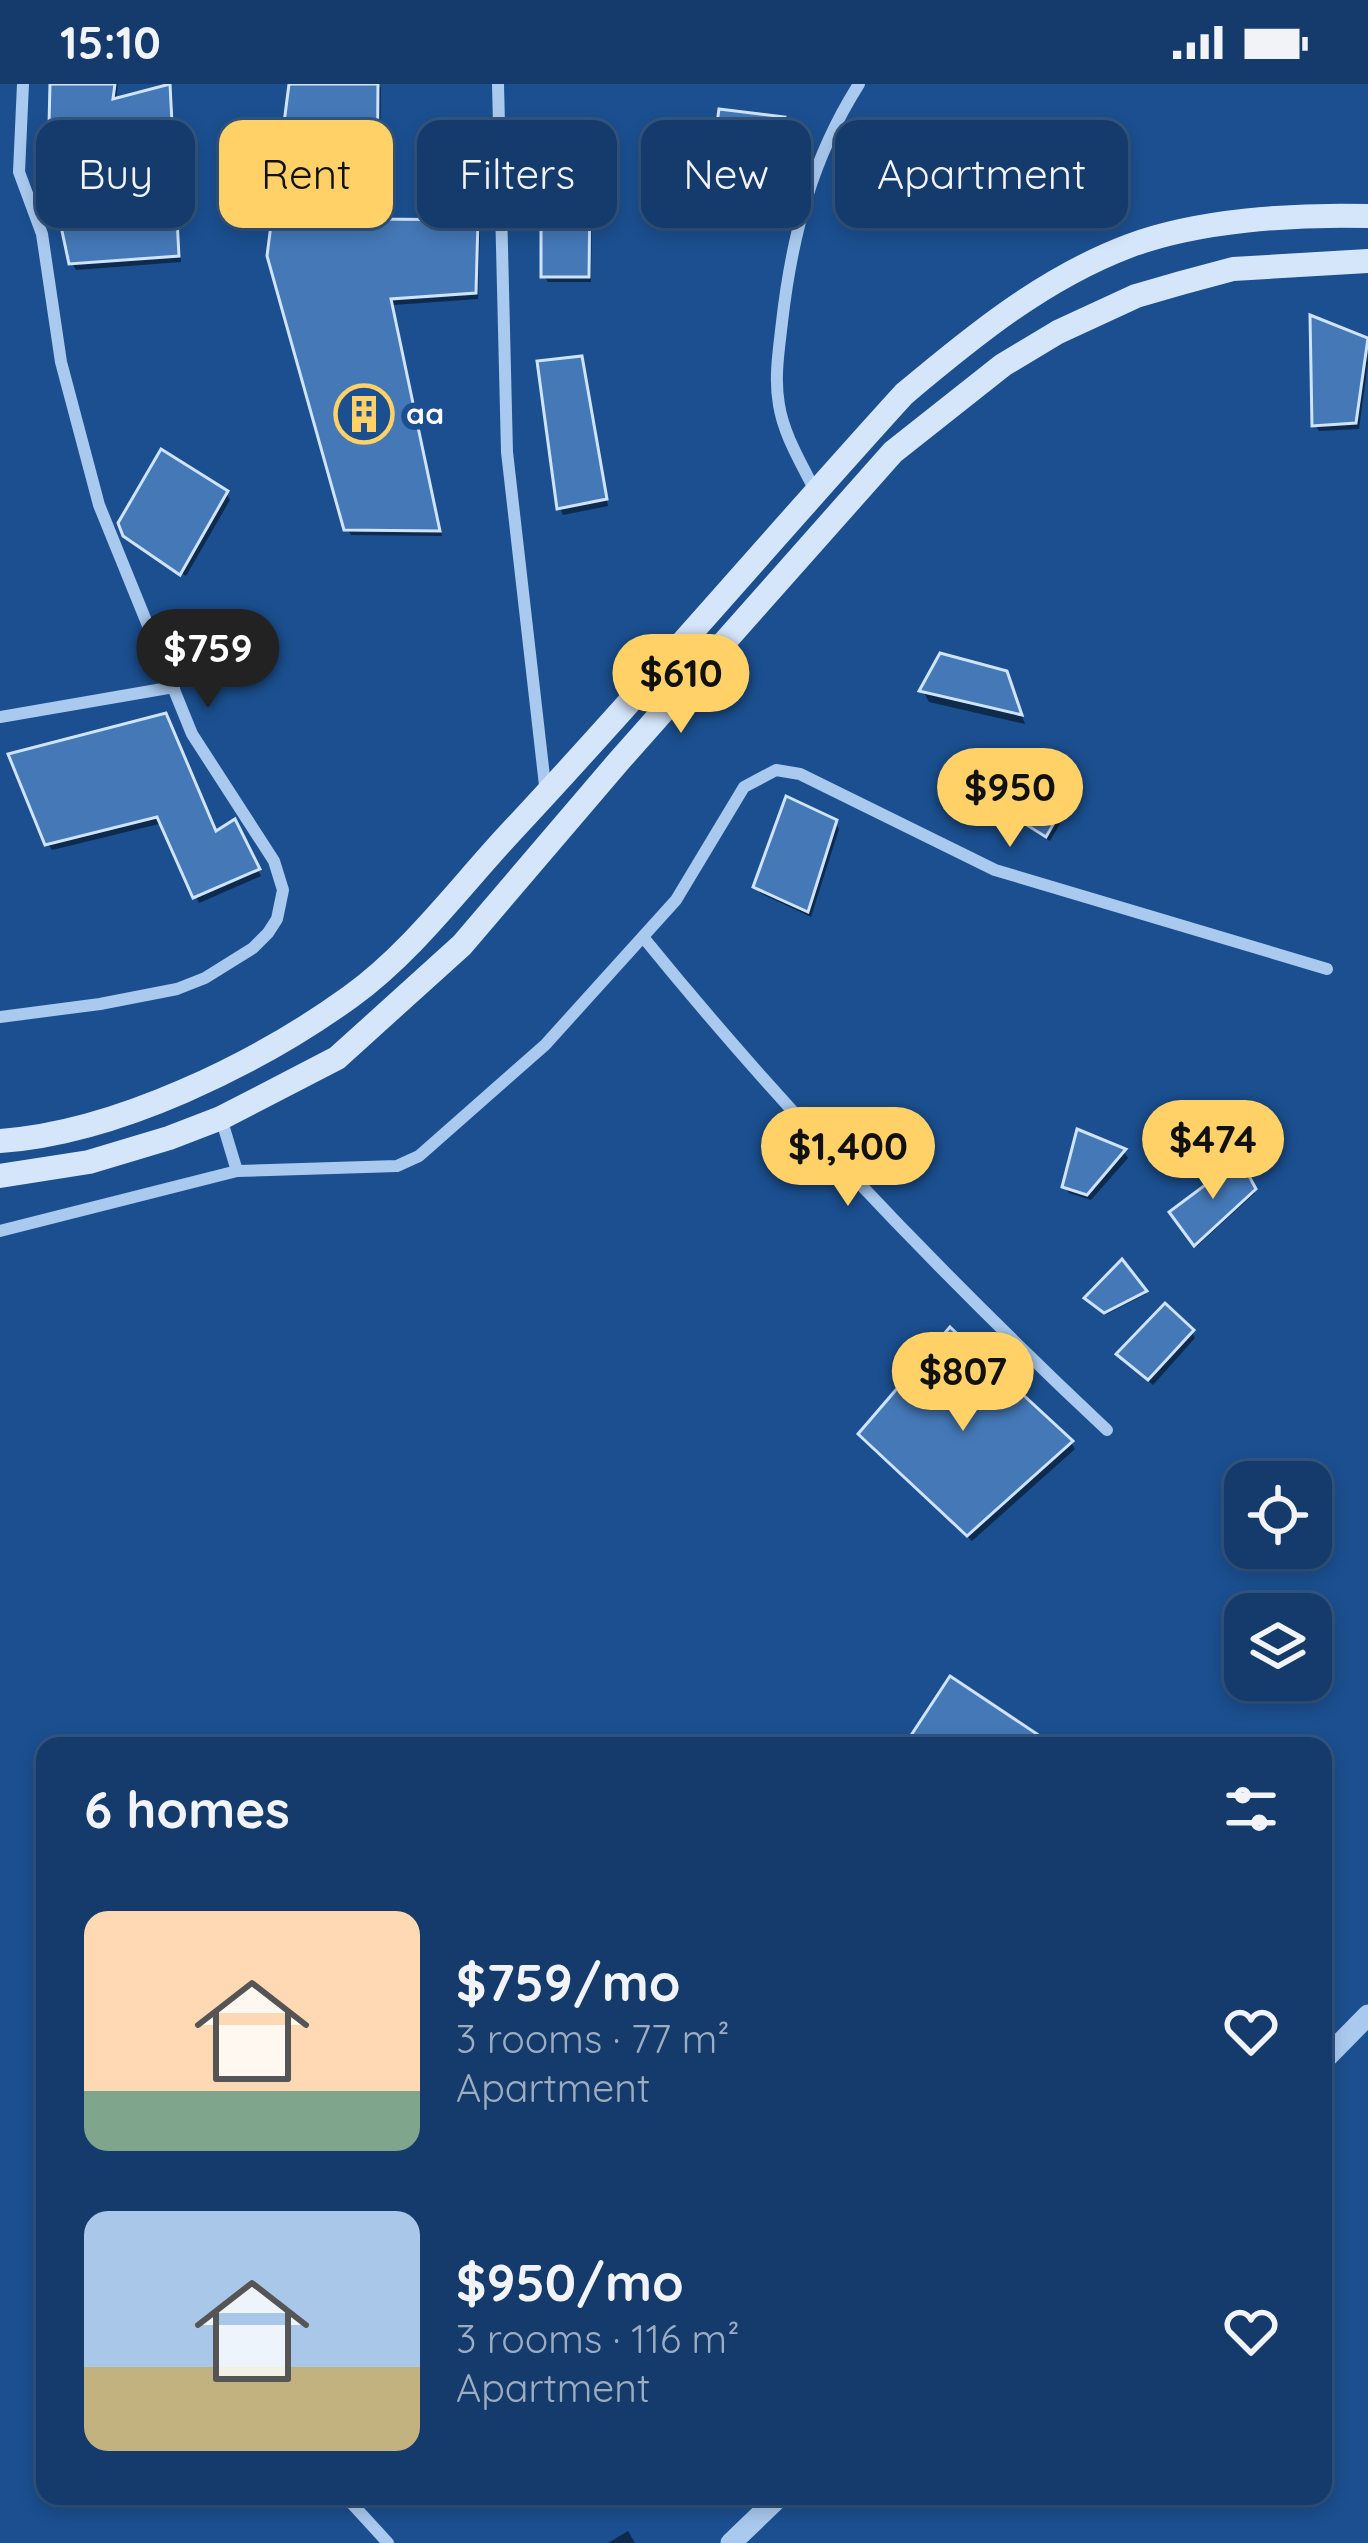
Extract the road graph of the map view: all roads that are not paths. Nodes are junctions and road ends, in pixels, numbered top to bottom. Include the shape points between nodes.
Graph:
1 (23, 84) edge
2 (498, 84) edge
3 (859, 84) edge
4 (1368, 216) edge
5 (1368, 261) edge
6 (815, 491) junction
7 (174, 687) junction
8 (0, 717) edge
9 (546, 795) junction
10 (643, 937) junction
11 (1327, 969) dead end
12 (0, 1017) edge
13 (221, 1118) junction
14 (0, 1141) edge
15 (237, 1171) junction
16 (0, 1176) edge
17 (0, 1232) edge
18 (1107, 1430) dead end
19 (1368, 2015) edge
20 (1332, 2052) edge
21 (352, 2505) edge
22 (771, 2505) edge
23 (388, 2543) edge
24 (731, 2543) edge

1 - 7 street via 19,172 45,248 69,394 110,535
2 - 9 street via 507,452
3 - 6 street via 807,188 777,368 783,422
4 - 6 main road via 1193,229 1091,262 965,342 904,394
5 - 13 main road via 1233,269 1181,283 1136,296 1003,364 893,452 462,945 337,1058
6 - 9 main road
7 - 8 street
7 - 12 street via 192,734 280,874 277,919 253,948 177,989
9 - 14 main road via 354,995 250,1062 120,1115
10 - 11 street via 692,877 744,788 776,770 800,774 995,870
10 - 15 street via 545,1045 406,1164
10 - 18 street via 868,1196
13 - 15 street
13 - 16 main road via 89,1162
15 - 17 street
19 - 20 street
21 - 23 street
22 - 24 street

